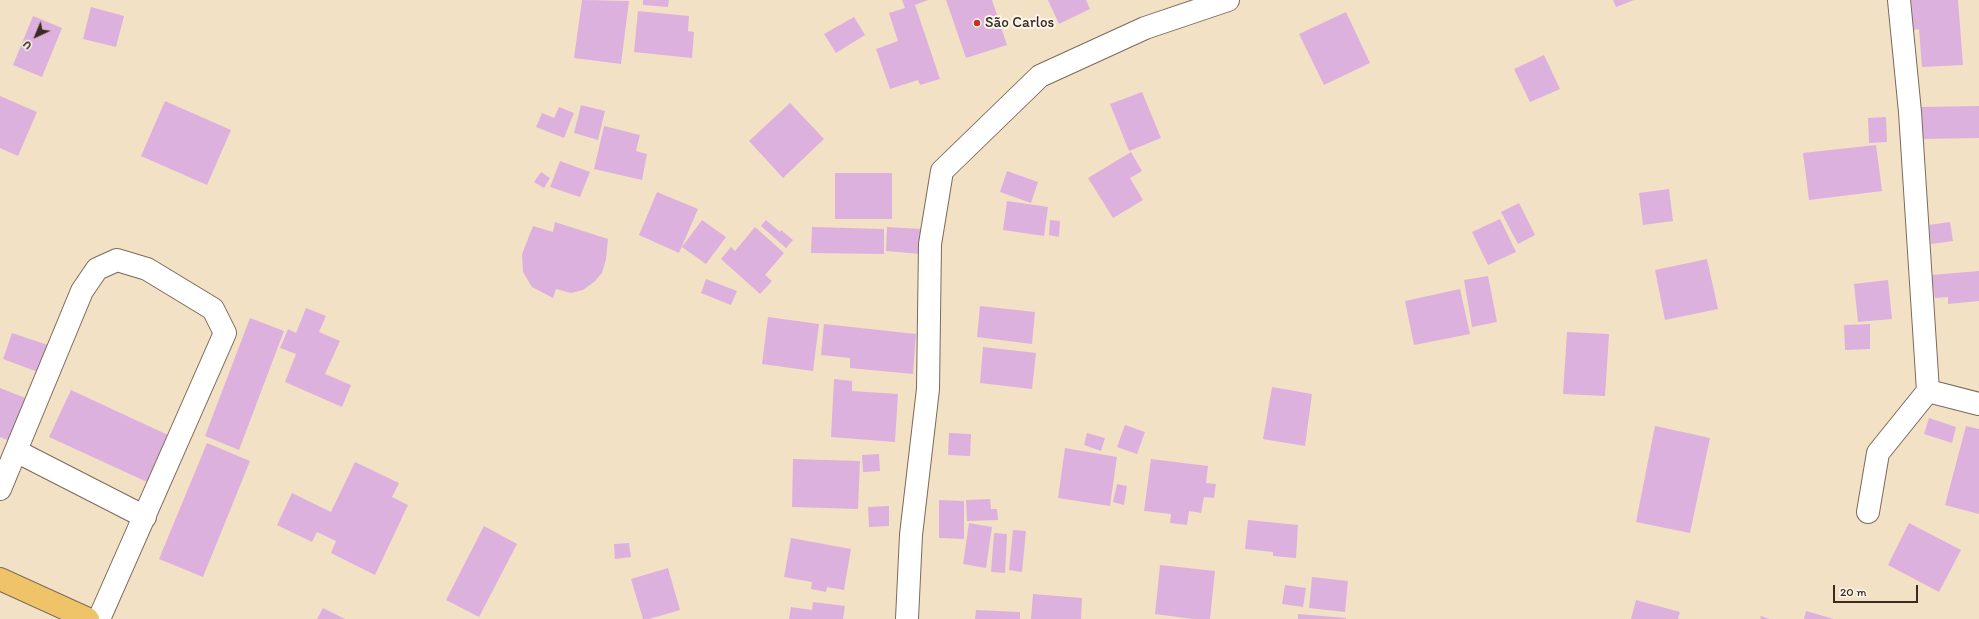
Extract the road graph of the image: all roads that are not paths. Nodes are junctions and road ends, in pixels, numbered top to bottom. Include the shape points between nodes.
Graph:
1 (1228, 0) edge
2 (1899, 0) edge
3 (1928, 391) junction
4 (1979, 404) edge
5 (16, 451) junction
6 (0, 489) edge
7 (1868, 512) dead end
8 (145, 517) junction
9 (0, 579) edge
10 (88, 619) edge
11 (99, 619) edge
12 (907, 619) edge

1 - 12 street via 1145,28 1040,76 942,171 930,244 928,389 911,535
2 - 3 street via 1910,112
3 - 4 street
3 - 7 street via 1878,453
5 - 6 street
5 - 8 street
5 - 8 street via 82,290 97,269 116,260 147,269 213,309 225,333
8 - 11 street
9 - 10 main road

